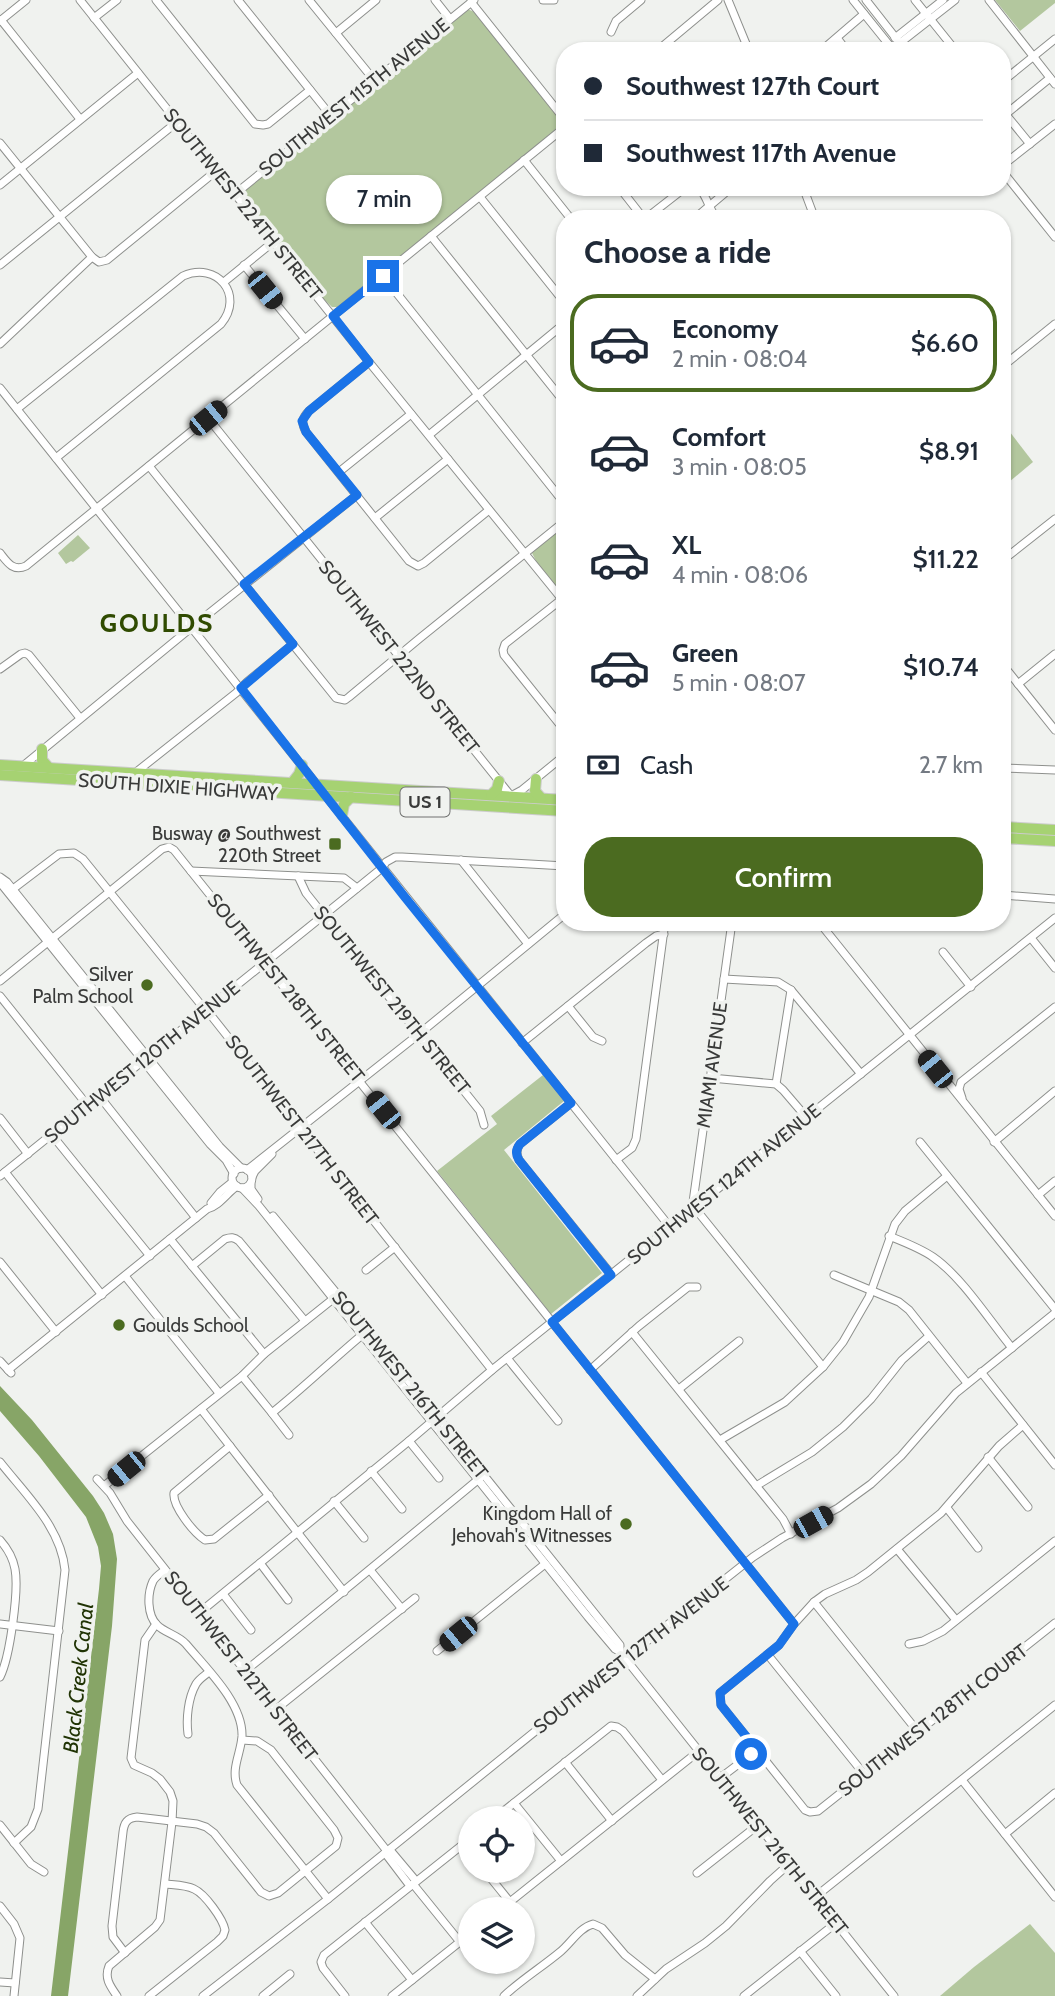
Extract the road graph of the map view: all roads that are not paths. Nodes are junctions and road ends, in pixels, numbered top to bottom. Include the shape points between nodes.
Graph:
1 (26, 0) edge
2 (80, 0) edge
3 (117, 0) edge
4 (156, 0) edge
5 (238, 0) edge
6 (309, 0) edge
7 (376, 0) edge
8 (435, 0) edge
9 (641, 0) edge
10 (719, 0) edge
11 (728, 0) edge
12 (853, 0) edge
13 (866, 0) edge
14 (915, 0) edge
15 (943, 0) edge
16 (955, 0) edge
17 (989, 0) edge
18 (473, 1) edge
19 (864, 14) junction
20 (928, 16) junction
21 (94, 19) junction
22 (450, 19) junction
23 (1, 20) edge
24 (611, 32) dead end
25 (335, 33) junction
26 (837, 37) junction
27 (1055, 39) edge
28 (898, 41) joint
29 (669, 42) edge
30 (745, 42) edge
31 (831, 42) edge
32 (841, 42) edge
33 (887, 42) edge
34 (949, 42) edge
35 (1033, 57) junction
36 (138, 73) junction
37 (1011, 75) edge
38 (374, 80) junction
39 (1053, 81) edge
40 (310, 90) junction
41 (556, 108) edge
42 (1011, 108) edge
43 (331, 116) junction
44 (80, 119) junction
45 (1011, 121) edge
46 (177, 122) junction
47 (1055, 124) edge
48 (556, 134) edge
49 (0, 143) edge
50 (1030, 144) junction
51 (1011, 159) edge
52 (524, 160) junction
53 (20, 168) junction
54 (216, 171) junction
55 (1011, 182) edge
56 (0, 185) edge
57 (235, 194) junction
58 (626, 196) edge
59 (674, 196) edge
60 (705, 196) edge
61 (721, 196) edge
62 (480, 197) junction
63 (708, 207) junction
64 (564, 210) edge
65 (638, 210) edge
66 (657, 210) edge
67 (704, 210) edge
68 (710, 210) edge
69 (59, 217) junction
70 (431, 236) junction
71 (1055, 237) edge
72 (273, 242) junction
73 (92, 257) junction
74 (0, 265) edge
75 (244, 265) junction
76 (383, 276) junction
77 (224, 282) junction
78 (556, 292) edge
79 (333, 316) junction
80 (1055, 324) edge
81 (556, 331) edge
82 (304, 339) junction
83 (0, 344) edge
84 (527, 355) junction
85 (1011, 360) edge
86 (369, 362) junction
87 (0, 388) edge
88 (556, 392) edge
89 (478, 395) junction
90 (17, 409) junction
91 (411, 414) junction
92 (208, 418) junction
93 (429, 435) junction
94 (56, 458) junction
95 (448, 459) junction
96 (149, 466) junction
97 (339, 472) junction
98 (556, 493) edge
99 (357, 495) junction
100 (96, 508) junction
101 (489, 510) junction
102 (375, 518) junction
103 (1055, 519) edge
104 (556, 529) edge
105 (303, 537) junction
106 (0, 552) edge
107 (526, 554) junction
108 (1011, 554) edge
109 (244, 584) junction
110 (556, 591) edge
111 (556, 607) edge
112 (192, 627) junction
113 (293, 644) junction
114 (1055, 654) edge
115 (398, 656) junction
116 (0, 669) edge
117 (1011, 675) edge
118 (1018, 684) junction
119 (241, 688) junction
120 (80, 718) junction
121 (556, 720) edge
122 (1055, 730) edge
123 (42, 749) junction
124 (556, 762) edge
125 (0, 765) edge
126 (302, 765) junction
127 (18, 766) junction
128 (49, 768) junction
129 (1011, 768) edge
130 (1055, 770) edge
131 (135, 773) junction
132 (0, 775) edge
133 (61, 779) junction
134 (536, 779) junction
135 (499, 781) junction
136 (292, 783) junction
137 (144, 784) junction
138 (317, 784) junction
139 (235, 790) junction
140 (410, 790) junction
141 (491, 795) junction
142 (326, 796) junction
143 (511, 796) junction
144 (351, 797) junction
145 (541, 798) junction
146 (556, 799) edge
147 (434, 802) junction
148 (524, 808) junction
149 (556, 810) edge
150 (342, 816) junction
151 (1011, 827) edge
152 (1038, 829) junction
153 (1055, 830) edge
154 (1011, 833) edge
155 (1011, 838) edge
156 (1055, 841) edge
157 (461, 860) junction
158 (556, 865) edge
159 (382, 867) junction
160 (191, 871) junction
161 (298, 876) junction
162 (1, 878) edge
163 (357, 888) junction
164 (13, 889) junction
165 (110, 891) junction
166 (1011, 895) edge
167 (1055, 898) edge
168 (324, 915) junction
169 (1055, 918) edge
170 (556, 921) edge
171 (664, 931) edge
172 (731, 931) edge
173 (826, 931) edge
174 (664, 934) junction
175 (1031, 938) junction
176 (50, 940) junction
177 (528, 944) junction
178 (943, 951) dead end
179 (265, 962) junction
180 (1055, 968) edge
181 (724, 979) junction
182 (0, 981) edge
183 (971, 986) junction
184 (477, 987) junction
185 (791, 990) junction
186 (0, 996) edge
187 (568, 1006) junction
188 (1055, 1007) edge
189 (206, 1010) junction
190 (419, 1034) junction
191 (908, 1036) junction
192 (602, 1041) dead end
193 (522, 1043) junction
194 (146, 1059) junction
195 (861, 1074) junction
196 (711, 1078) junction
197 (359, 1081) junction
198 (776, 1084) junction
199 (1055, 1091) edge
200 (100, 1097) junction
201 (962, 1102) junction
202 (571, 1103) junction
203 (88, 1106) junction
204 (0, 1118) edge
205 (807, 1118) junction
206 (484, 1125) dead end
207 (300, 1128) junction
208 (52, 1135) junction
209 (920, 1142) dead end
210 (994, 1142) junction
211 (276, 1148) junction
212 (28, 1154) junction
213 (616, 1160) junction
214 (244, 1169) junction
215 (3, 1174) edge
216 (947, 1176) junction
217 (251, 1181) junction
218 (1055, 1181) edge
219 (236, 1182) junction
220 (1038, 1195) junction
221 (694, 1207) junction
222 (1055, 1216) edge
223 (196, 1218) junction
224 (670, 1227) junction
225 (889, 1236) junction
226 (170, 1239) junction
227 (395, 1247) junction
228 (150, 1256) junction
229 (0, 1262) edge
230 (192, 1266) junction
231 (366, 1270) dead end
232 (611, 1275) junction
233 (834, 1275) dead end
234 (125, 1276) junction
235 (697, 1287) dead end
236 (872, 1291) junction
237 (102, 1295) junction
238 (333, 1299) junction
239 (1055, 1311) edge
240 (306, 1321) junction
241 (552, 1322) junction
242 (56, 1332) junction
243 (632, 1332) junction
244 (362, 1335) junction
245 (929, 1336) junction
246 (739, 1341) dead end
247 (379, 1345) junction
248 (1012, 1348) junction
249 (264, 1354) junction
250 (508, 1357) junction
251 (0, 1362) edge
252 (823, 1367) junction
253 (492, 1370) junction
254 (590, 1370) junction
255 (981, 1372) junction
256 (242, 1376) junction
257 (967, 1383) junction
258 (679, 1389) junction
259 (219, 1393) junction
260 (201, 1409) junction
261 (272, 1413) junction
262 (434, 1419) junction
263 (558, 1421) dead end
264 (1023, 1425) junction
265 (289, 1435) dead end
266 (720, 1440) junction
267 (409, 1441) junction
268 (230, 1446) junction
269 (988, 1457) junction
270 (0, 1462) edge
271 (1054, 1462) edge
272 (371, 1471) junction
273 (439, 1478) dead end
274 (481, 1478) junction
275 (97, 1479) dead end
276 (104, 1486) junction
277 (756, 1486) junction
278 (269, 1495) junction
279 (334, 1501) junction
280 (1028, 1507) dead end
281 (947, 1508) junction
282 (402, 1509) dead end
283 (297, 1533) junction
284 (791, 1534) junction
285 (364, 1538) dead end
286 (0, 1540) edge
287 (1055, 1541) edge
288 (978, 1548) dead end
289 (897, 1549) junction
290 (260, 1563) junction
291 (545, 1564) junction
292 (746, 1564) junction
293 (165, 1570) junction
294 (370, 1570) junction
295 (344, 1592) junction
296 (223, 1594) junction
297 (415, 1598) dead end
298 (288, 1600) dead end
299 (814, 1602) junction
300 (401, 1609) junction
301 (199, 1612) junction
302 (956, 1620) junction
303 (1055, 1623) edge
304 (0, 1624) edge
305 (156, 1624) junction
306 (794, 1624) junction
307 (12, 1626) junction
308 (251, 1630) dead end
309 (59, 1631) junction
310 (909, 1644) dead end
311 (437, 1651) dead end
312 (623, 1655) junction
313 (768, 1655) junction
314 (245, 1671) junction
315 (209, 1672) junction
316 (0, 1676) edge
317 (1055, 1705) edge
318 (275, 1710) junction
319 (918, 1732) junction
320 (188, 1734) dead end
321 (242, 1740) junction
322 (757, 1750) junction
323 (699, 1751) junction
324 (565, 1762) junction
325 (864, 1774) junction
326 (720, 1778) junction
327 (662, 1780) junction
328 (962, 1780) junction
329 (1055, 1793) edge
330 (514, 1803) junction
331 (510, 1806) edge
332 (612, 1821) junction
333 (172, 1822) junction
334 (0, 1825) edge
335 (758, 1825) junction
336 (1005, 1834) junction
337 (14, 1843) junction
338 (458, 1848) edge
339 (387, 1851) junction
340 (561, 1861) junction
341 (789, 1864) junction
342 (306, 1871) junction
343 (44, 1872) dead end
344 (697, 1873) dead end
345 (495, 1883) edge
346 (165, 1884) junction
347 (413, 1884) junction
348 (815, 1896) junction
349 (506, 1897) edge
350 (516, 1897) edge
351 (1055, 1897) edge
352 (328, 1899) junction
353 (0, 1906) edge
354 (365, 1922) junction
355 (836, 1923) junction
356 (458, 1940) edge
357 (458, 1944) edge
358 (800, 1951) junction
359 (125, 1953) junction
360 (290, 1974) dead end
361 (655, 1979) junction
362 (412, 1980) junction
363 (0, 1982) edge
364 (15, 1983) junction
365 (268, 1994) edge
366 (748, 1995) edge
367 (14, 1996) edge
368 (117, 1996) edge
369 (149, 1996) edge
370 (203, 1996) edge
371 (345, 1996) edge
372 (392, 1996) edge
373 (504, 1996) edge
374 (638, 1996) edge
375 (836, 1996) edge
376 (894, 1996) edge

1 - 23 street
2 - 21 street, SOUTHWEST 224TH STREET
3 - 21 street
4 - 40 street via 255,124 268,124
5 - 40 street
6 - 25 street
7 - 25 street
8 - 22 street
9 - 24 street via 616,21
10 - 29 street
11 - 30 street
12 - 19 street
13 - 28 street
14 - 20 street
15 - 20 street
16 - 20 street
17 - 35 street
18 - 22 street, SOUTHWEST 115TH AVENUE
18 - 41 street
19 - 26 street
19 - 33 street
20 - 28 street
20 - 34 street
21 - 36 street, SOUTHWEST 224TH STREET
22 - 38 street, SOUTHWEST 115TH AVENUE
23 - 44 street
25 - 38 street
26 - 31 street
26 - 32 street
27 - 35 street
35 - 37 street
35 - 39 street
36 - 44 street
36 - 46 street, SOUTHWEST 224TH STREET
38 - 43 street, SOUTHWEST 115TH AVENUE
39 - 42 street
40 - 43 street
43 - 57 street, SOUTHWEST 115TH AVENUE
44 - 53 street
45 - 50 street
46 - 54 street, SOUTHWEST 224TH STREET
46 - 69 street
47 - 50 street
48 - 52 street
49 - 53 street
50 - 51 street
52 - 62 street
52 - 64 street
53 - 56 street
53 - 69 street
54 - 57 street, SOUTHWEST 224TH STREET
54 - 73 street via 107,260
55 - 71 street
57 - 72 street, SOUTHWEST 224TH STREET
58 - 65 street
59 - 66 street
60 - 63 street
61 - 63 street
62 - 70 street
62 - 78 street
63 - 67 street
63 - 68 street
69 - 73 street
69 - 74 street
70 - 76 street
70 - 84 street
72 - 75 street
72 - 79 street, SOUTHWEST 224TH STREET
73 - 83 street
75 - 77 street
75 - 82 street, SOUTHWEST 224TH STREET
76 - 79 street
76 - 89 street
77 - 90 street via 205,272 183,276
77 - 94 street via 230,305 221,324
79 - 82 street
79 - 86 street, SOUTHWEST 224TH STREET
80 - 85 street
81 - 84 street
82 - 92 street
84 - 88 street
84 - 89 street
86 - 91 street, SOUTHWEST 224TH STREET
86 - 97 street via 302,421
87 - 90 street
89 - 93 street
89 - 98 street
90 - 94 street
91 - 93 street, SOUTHWEST 224TH STREET
91 - 97 street
92 - 96 street
92 - 105 street, SOUTHWEST 222ND STREET
93 - 95 street, SOUTHWEST 224TH STREET
94 - 100 street
95 - 101 street, SOUTHWEST 224TH STREET
95 - 102 street
96 - 100 street
96 - 109 street
97 - 99 street
99 - 102 street
99 - 105 street
100 - 106 street via 23,567 8,563
100 - 112 street
101 - 102 street via 418,566
101 - 107 street, SOUTHWEST 224TH STREET
103 - 108 street
104 - 107 street
105 - 109 street
105 - 115 street, SOUTHWEST 222ND STREET
107 - 110 street, SOUTHWEST 224TH STREET
107 - 115 street
109 - 112 street
109 - 113 street
111 - 121 street via 503,650
112 - 119 street
112 - 120 street
113 - 115 street via 336,698 347,699
113 - 119 street
114 - 118 street
115 - 135 street, SOUTHWEST 222ND STREET
116 - 120 street via 25,653
117 - 118 street
118 - 122 street
119 - 126 street
119 - 131 street
120 - 123 street
123 - 127 street
123 - 128 highway via 42,760
124 - 134 street
125 - 127 highway, SOUTH DIXIE HIGHWAY / US 1
126 - 136 highway
126 - 138 street
127 - 128 highway, SOUTH DIXIE HIGHWAY / US 1
128 - 131 highway, SOUTH DIXIE HIGHWAY / US 1
129 - 130 street
131 - 133 highway via 131,778 73,775
131 - 136 highway, SOUTH DIXIE HIGHWAY / US 1
131 - 137 highway
132 - 133 highway, SOUTH DIXIE HIGHWAY / US 1
133 - 137 highway, SOUTH DIXIE HIGHWAY / US 1
134 - 143 street
134 - 145 highway via 535,791
135 - 141 highway
135 - 143 street, SOUTHWEST 222ND STREET
136 - 138 highway, SOUTH DIXIE HIGHWAY / US 1
137 - 139 highway, SOUTH DIXIE HIGHWAY / US 1
138 - 139 highway via 307,790 248,786
138 - 140 highway, SOUTH DIXIE HIGHWAY / US 1
138 - 142 street
139 - 142 highway, SOUTH DIXIE HIGHWAY / US 1
140 - 141 highway, SOUTH DIXIE HIGHWAY / US 1
140 - 142 highway via 398,794 335,790
141 - 143 highway, SOUTH DIXIE HIGHWAY / US 1
142 - 144 highway, SOUTH DIXIE HIGHWAY / US 1
142 - 150 street
143 - 145 highway, SOUTH DIXIE HIGHWAY / US 1
143 - 147 highway via 502,802 445,798
143 - 148 highway
144 - 147 highway, SOUTH DIXIE HIGHWAY / US 1
144 - 150 highway
145 - 146 highway, SOUTH DIXIE HIGHWAY / US 1
147 - 148 highway, SOUTH DIXIE HIGHWAY / US 1
148 - 149 highway, SOUTH DIXIE HIGHWAY / US 1
150 - 159 street
151 - 152 highway
152 - 153 highway
152 - 154 highway via 1030,834
155 - 156 highway
157 - 158 street
157 - 159 street via 395,857
157 - 177 street
159 - 163 street, SOUTHWEST 120TH AVENUE
159 - 184 street
160 - 161 street
160 - 165 street, SOUTHWEST 218TH STREET via 169,847
160 - 179 street, SOUTHWEST 218TH STREET
161 - 163 street via 344,878
161 - 168 street, SOUTHWEST 219TH STREET
162 - 164 street, SOUTHWEST 216TH STREET
162 - 176 street, SOUTHWEST 216TH STREET via 2,885
163 - 168 street, SOUTHWEST 120TH AVENUE
164 - 165 street, SOUTHWEST 217TH STREET via 54,856 68,852 83,859
164 - 176 street, SOUTHWEST 216TH STREET
165 - 176 street
165 - 189 street, SOUTHWEST 217TH STREET
166 - 167 street
168 - 179 street, SOUTHWEST 120TH AVENUE
168 - 190 street, SOUTHWEST 219TH STREET
169 - 175 street, SOUTHWEST 124TH AVENUE
170 - 177 street
171 - 174 street
172 - 181 street, MIAMI AVENUE
173 - 191 street
174 - 187 street via 646,943
174 - 213 street via 636,1139
175 - 180 street
175 - 183 street, SOUTHWEST 124TH AVENUE
176 - 182 street
176 - 194 street, SOUTHWEST 216TH STREET
177 - 184 street
178 - 183 street
179 - 189 street, SOUTHWEST 120TH AVENUE
179 - 197 street, SOUTHWEST 218TH STREET
181 - 185 street via 778,982
181 - 196 street, MIAMI AVENUE
183 - 191 street, SOUTHWEST 124TH AVENUE
184 - 190 street
184 - 193 street
185 - 195 street
185 - 198 street
186 - 203 street
187 - 192 street via 593,1037
187 - 193 street
188 - 201 street via 961,1082
189 - 194 street, SOUTHWEST 120TH AVENUE
189 - 207 street, SOUTHWEST 217TH STREET
190 - 197 street
190 - 206 street, SOUTHWEST 219TH STREET via 480,1111
191 - 195 street, SOUTHWEST 124TH AVENUE
191 - 201 street
193 - 202 street
194 - 200 street, SOUTHWEST 120TH AVENUE
194 - 214 street, SOUTHWEST 216TH STREET
194 - 219 street, SOUTHWEST 216TH STREET via 226,1160
195 - 205 street, SOUTHWEST 124TH AVENUE
196 - 198 street
196 - 221 street, MIAMI AVENUE
197 - 207 street
197 - 241 street, SOUTHWEST 218TH STREET
198 - 205 street
199 - 210 street
200 - 203 street, SOUTHWEST 120TH AVENUE
200 - 223 street
201 - 210 street
202 - 213 street
202 - 232 street via 516,1150 519,1160
203 - 208 street, SOUTHWEST 120TH AVENUE
204 - 212 street
205 - 221 street, SOUTHWEST 124TH AVENUE
207 - 211 street
207 - 227 street, SOUTHWEST 217TH STREET
208 - 212 street, SOUTHWEST 120TH AVENUE
208 - 228 street
209 - 216 street
210 - 220 street
211 - 214 street
211 - 217 street
212 - 215 street, SOUTHWEST 120TH AVENUE
213 - 224 street
214 - 217 street, SOUTHWEST 216TH STREET
214 - 219 street
215 - 237 street
216 - 225 street via 905,1211
216 - 239 street
217 - 219 street
217 - 247 street, SOUTHWEST 216TH STREET via 254,1195
218 - 220 street
219 - 223 street via 213,1208
219 - 238 street, SOUTHWEST 216TH STREET
220 - 222 street
221 - 224 street, SOUTHWEST 124TH AVENUE
221 - 252 street
223 - 226 street
224 - 232 street, SOUTHWEST 124TH AVENUE
225 - 236 street
225 - 248 street via 947,1269
226 - 228 street
226 - 230 street
227 - 231 street
227 - 253 street, SOUTHWEST 217TH STREET
228 - 234 street
229 - 242 street
230 - 240 street via 225,1239 235,1238
230 - 249 street
232 - 241 street, SOUTHWEST 124TH AVENUE
233 - 236 street
234 - 237 street
234 - 259 street
235 - 243 street via 688,1287
236 - 245 street via 900,1302
236 - 252 street
237 - 242 street
238 - 240 street
238 - 244 street, SOUTHWEST 216TH STREET
238 - 247 street via 345,1306
239 - 248 street, SOUTHWEST 127TH AVENUE
240 - 249 street
241 - 250 street, SOUTHWEST 124TH AVENUE
241 - 254 street, SOUTHWEST 218TH STREET
242 - 251 street via 10,1372
243 - 254 street
243 - 258 street
244 - 261 street
244 - 262 street, SOUTHWEST 216TH STREET
245 - 257 street
245 - 277 street via 827,1441
246 - 258 street
247 - 262 street, SOUTHWEST 216TH STREET
248 - 255 street, SOUTHWEST 127TH AVENUE
249 - 256 street
250 - 253 street, SOUTHWEST 124TH AVENUE
250 - 263 street
252 - 266 street via 785,1402
253 - 262 street, SOUTHWEST 124TH AVENUE
254 - 292 street, SOUTHWEST 218TH STREET
255 - 257 street, SOUTHWEST 127TH AVENUE
255 - 264 street
256 - 259 street
256 - 261 street
257 - 284 street, SOUTHWEST 127TH AVENUE via 879,1478
258 - 266 street
259 - 260 street
260 - 268 street
260 - 276 street
261 - 265 street
262 - 267 street, SOUTHWEST 124TH AVENUE
262 - 274 street, SOUTHWEST 216TH STREET
264 - 269 street
264 - 271 street
266 - 277 street
267 - 272 street, SOUTHWEST 124TH AVENUE
267 - 273 street
268 - 278 street
268 - 278 street via 174,1493 176,1506 208,1540
269 - 280 street
269 - 281 street
270 - 309 street via 46,1521 61,1549 65,1577
272 - 279 street, SOUTHWEST 124TH AVENUE
272 - 282 street
274 - 291 street, SOUTHWEST 216TH STREET
274 - 294 street
274 - 312 street, SOUTHWEST 216TH STREET via 620,1645
275 - 276 street, SOUTHWEST 212TH STREET
276 - 293 street, SOUTHWEST 212TH STREET
277 - 284 street
278 - 283 street
279 - 283 street, SOUTHWEST 124TH AVENUE
279 - 285 street
281 - 288 street
281 - 289 street
283 - 290 street, SOUTHWEST 124TH AVENUE
283 - 295 street
284 - 292 street, SOUTHWEST 127TH AVENUE
286 - 307 street via 16,1575
287 - 302 street
289 - 299 street via 856,1580
289 - 302 street
290 - 296 street, SOUTHWEST 124TH AVENUE
290 - 298 street
291 - 311 street
291 - 312 street, SOUTHWEST 216TH STREET
292 - 306 street, SOUTHWEST 218TH STREET
292 - 312 street, SOUTHWEST 127TH AVENUE
293 - 301 street, SOUTHWEST 212TH STREET
293 - 305 street via 151,1588 150,1609
294 - 295 street
294 - 300 street
295 - 314 street
296 - 301 street, SOUTHWEST 124TH AVENUE
296 - 308 street
297 - 300 street
299 - 306 street
299 - 319 street
300 - 318 street
301 - 314 street, SOUTHWEST 212TH STREET
302 - 310 street via 933,1637
303 - 319 street, SOUTHWEST 128TH COURT
304 - 307 street
305 - 315 street via 183,1640
305 - 333 street via 145,1640 131,1758 134,1766 155,1775 167,1788 173,1801
306 - 313 street
307 - 309 street
307 - 316 street
309 - 337 street via 38,1809 31,1827
312 - 323 street, SOUTHWEST 216TH STREET
312 - 339 street, SOUTHWEST 127TH AVENUE
313 - 322 street via 720,1693 721,1705
313 - 325 street
314 - 318 street, SOUTHWEST 212TH STREET
315 - 320 street via 195,1686 186,1720
315 - 321 street via 237,1710
317 - 328 street
318 - 339 street, SOUTHWEST 212TH STREET
319 - 325 street, SOUTHWEST 128TH COURT
321 - 342 street via 235,1770 237,1785
321 - 342 street via 267,1746 334,1830 338,1841 334,1848
322 - 325 street, SOUTHWEST 128TH COURT via 810,1812 818,1811
322 - 326 street
323 - 326 street, SOUTHWEST 216TH STREET
323 - 327 street
324 - 327 street via 614,1726
324 - 330 street
324 - 332 street
326 - 335 street, SOUTHWEST 216TH STREET
327 - 332 street
328 - 336 street
328 - 348 street
329 - 336 street
330 - 331 street
330 - 340 street
332 - 340 street
333 - 342 street via 211,1830 269,1896
333 - 346 street
333 - 359 street via 137,1817 126,1821 112,1926 113,1937
334 - 337 street
335 - 341 street, SOUTHWEST 216TH STREET
335 - 344 street
336 - 351 street
337 - 343 street
338 - 347 street
339 - 347 street, SOUTHWEST 212TH STREET
339 - 352 street, SOUTHWEST 127TH AVENUE
340 - 350 street
341 - 348 street, SOUTHWEST 216TH STREET
341 - 361 street via 726,1926
342 - 352 street
345 - 349 street
346 - 359 street via 159,1922
346 - 369 street via 196,1890 225,1930 217,1942
347 - 354 street
347 - 356 street, SOUTHWEST 212TH STREET
348 - 355 street, SOUTHWEST 216TH STREET
352 - 370 street, SOUTHWEST 127TH AVENUE
353 - 364 street via 20,1938
354 - 362 street
354 - 371 street via 322,1959 323,1968
355 - 358 street
355 - 376 street, SOUTHWEST 216TH STREET
357 - 362 street
358 - 366 street
358 - 375 street
359 - 368 street via 107,1972
360 - 365 street
361 - 373 street via 593,1924
361 - 374 street
362 - 372 street
363 - 364 street
364 - 367 street

